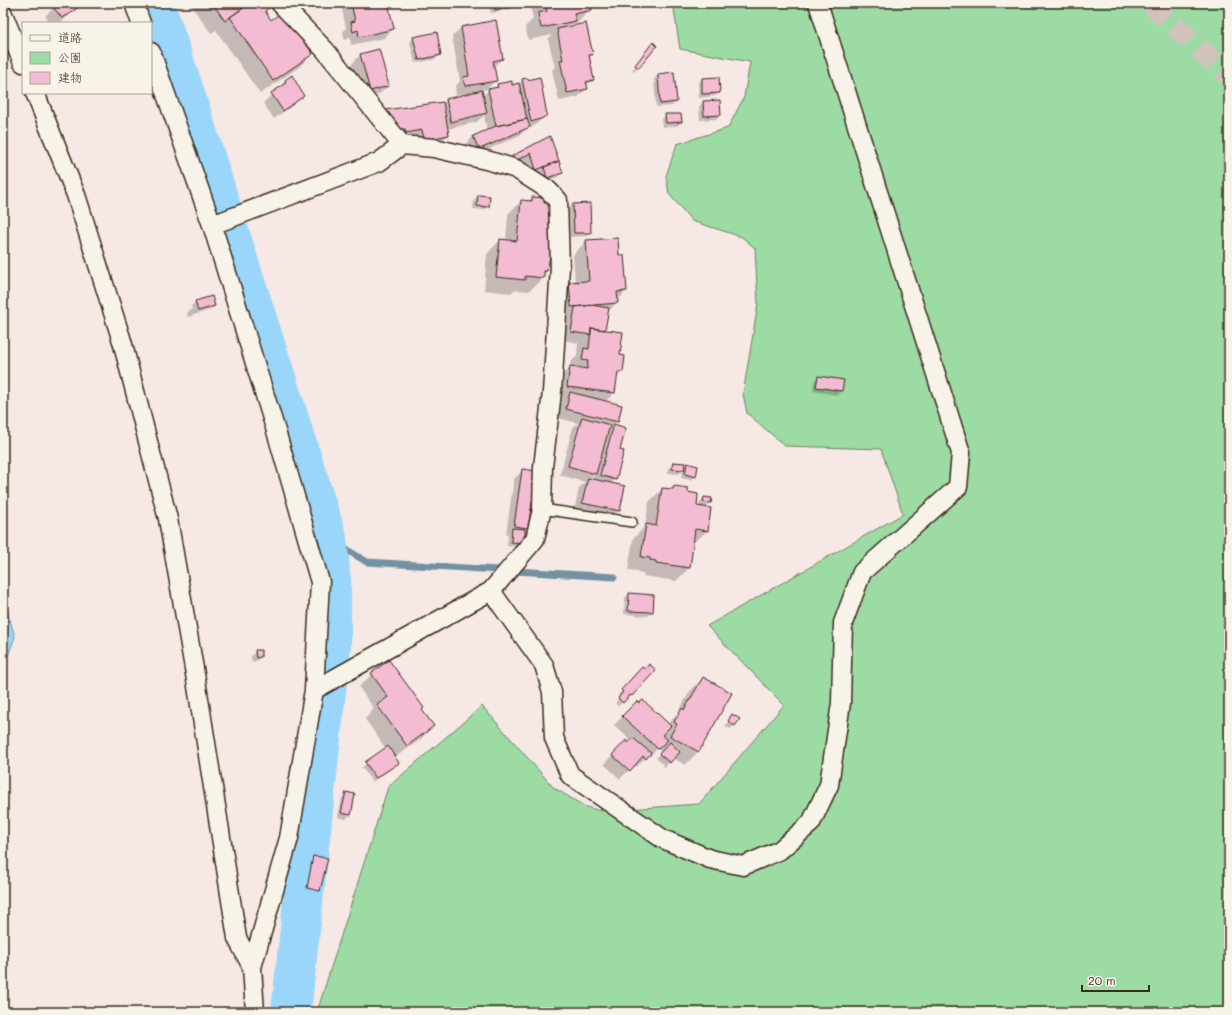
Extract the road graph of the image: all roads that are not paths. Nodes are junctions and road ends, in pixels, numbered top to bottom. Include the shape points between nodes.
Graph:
1 (134, 3) edge
2 (280, 3) edge
3 (818, 3) edge
4 (3, 14) edge
5 (141, 22) edge
6 (152, 55) edge
7 (22, 61) edge
8 (35, 94) edge
9 (402, 145) junction
10 (212, 225) junction
11 (542, 509) junction
12 (632, 522) dead end
13 (496, 585) junction
14 (314, 690) junction
15 (252, 968) junction
16 (255, 1012) edge

1 - 5 street
2 - 9 street via 325,50
3 - 13 street via 961,454 958,487 862,572 843,623 841,703 829,786 811,823 780,850 743,866 710,859 663,839 570,776 554,738 552,692 544,665
4 - 7 street
6 - 10 street
8 - 15 street via 76,195 122,340 168,519 237,938
9 - 10 street via 380,162
9 - 11 street via 434,148 516,169 547,189 558,200 560,267 552,392 543,467
10 - 14 street via 320,582
11 - 12 lane
11 - 13 street via 535,539
13 - 14 street
14 - 15 street via 289,838
15 - 16 street

